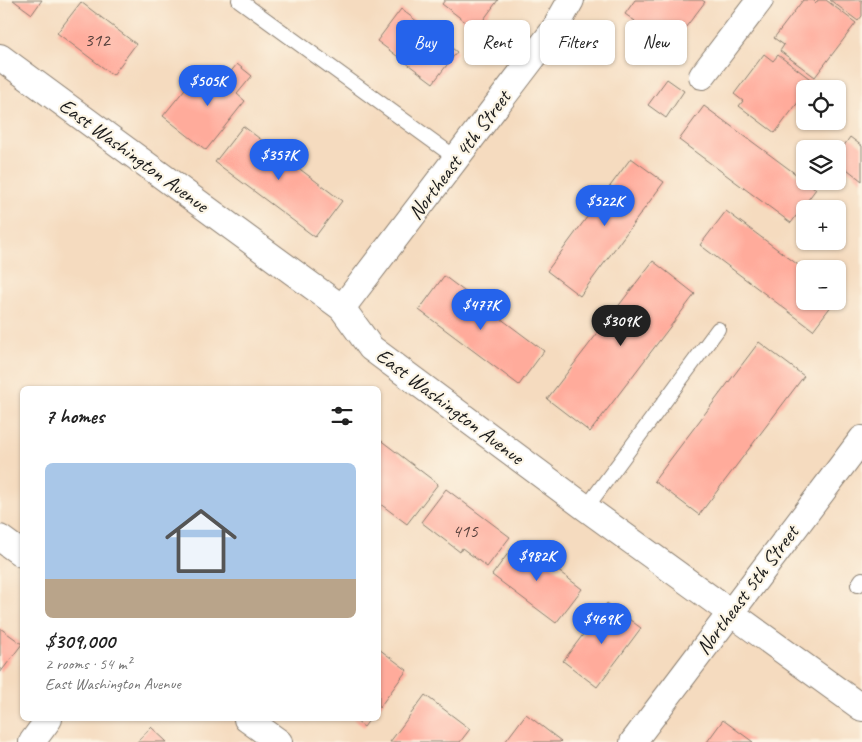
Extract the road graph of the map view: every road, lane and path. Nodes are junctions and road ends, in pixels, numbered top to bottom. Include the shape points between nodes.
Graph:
1 (239, 0) edge
2 (571, 0) edge
3 (751, 3) edge
4 (0, 57) edge
5 (702, 76) dead end
6 (456, 158) junction
7 (342, 308) junction
8 (718, 329) dead end
9 (861, 441) edge
10 (586, 508) junction
11 (0, 538) edge
12 (20, 553) edge
13 (730, 613) junction
14 (862, 708) edge
15 (48, 721) edge
16 (250, 721) edge
17 (32, 742) edge
18 (279, 742) edge
19 (632, 742) edge

1 - 6 lane
2 - 6 street, Northeast 4th Street via 554,30
3 - 5 street
4 - 7 street, East Washington Avenue
6 - 7 street, Northeast 4th Street
7 - 10 street, East Washington Avenue via 371,348
8 - 10 lane
9 - 13 street, Northeast 5th Street
10 - 13 street, East Washington Avenue
11 - 12 street
13 - 14 street, East Washington Avenue
13 - 19 street, Northeast 5th Street
15 - 17 street
16 - 18 street

